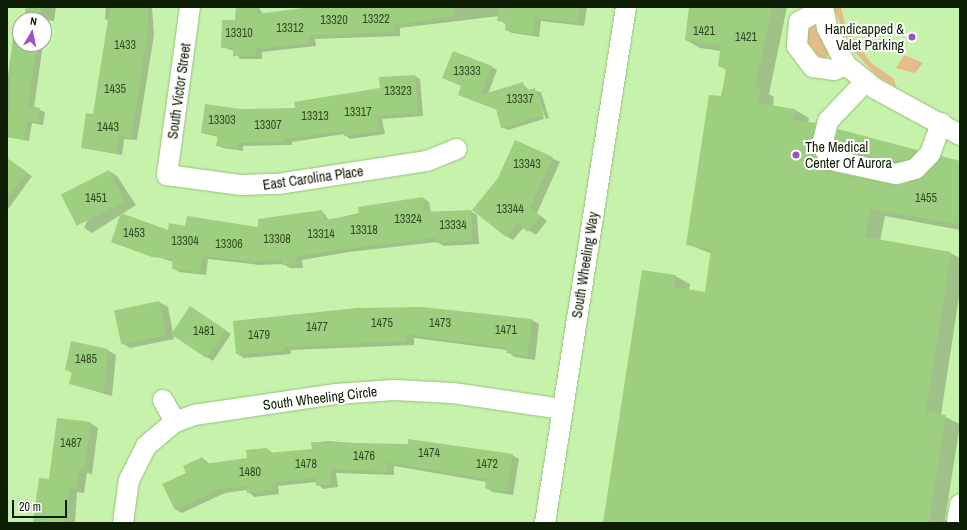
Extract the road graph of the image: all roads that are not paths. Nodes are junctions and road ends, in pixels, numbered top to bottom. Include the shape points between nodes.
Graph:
1 (190, 7) edge
2 (626, 7) edge
3 (823, 8) edge
4 (846, 64) junction
5 (866, 81) junction
6 (951, 124) edge
7 (960, 135) edge
8 (457, 149) dead end
9 (167, 175) joint
10 (163, 400) dead end
11 (563, 409) junction
12 (175, 422) junction
13 (960, 504) edge
14 (123, 523) edge
15 (545, 523) edge
16 (957, 523) edge

1 - 9 street, South Victor Street
2 - 11 street, South Wheeling Way
3 - 4 street via 829,32
3 - 4 street via 799,22 797,46 806,63 813,67 834,70
4 - 5 street
5 - 6 street
5 - 6 street via 828,121 822,145 831,160 896,174 915,170
6 - 7 street
8 - 9 street, East Carolina Place via 427,161 278,184 241,185
10 - 12 street
11 - 12 street, South Wheeling Circle via 453,393 394,390 336,394 194,415
11 - 15 street, South Wheeling Way
12 - 14 street, South Wheeling Circle via 146,446 136,462 129,480
13 - 16 street

